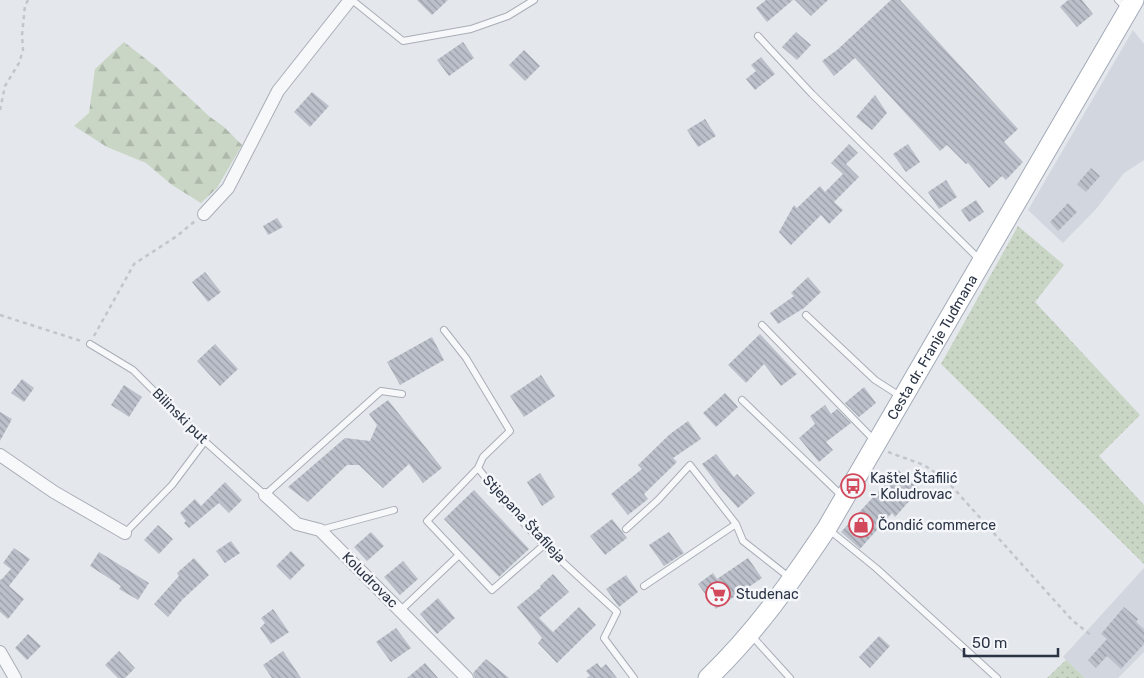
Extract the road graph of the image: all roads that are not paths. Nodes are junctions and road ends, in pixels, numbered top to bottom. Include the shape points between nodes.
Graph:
1 (351, 0) edge
2 (534, 0) edge
3 (1127, 3) edge
4 (758, 36) dead end
5 (204, 214) road end
6 (983, 262) junction
7 (806, 315) dead end
8 (762, 325) dead end
9 (444, 330) dead end
10 (90, 344) road end
11 (402, 394) dead end
12 (903, 398) junction
13 (742, 400) dead end
14 (205, 441) junction
15 (876, 445) junction
16 (0, 455) edge
17 (478, 468) junction
18 (265, 495) junction
19 (845, 499) junction
20 (394, 510) dead end
21 (736, 524) junction
22 (827, 528) junction
23 (626, 529) dead end
24 (320, 530) junction
25 (125, 533) joint
26 (544, 545) junction
27 (459, 555) junction
28 (792, 580) junction
29 (644, 586) dead end
30 (400, 611) junction
31 (750, 634) junction
32 (0, 652) edge
33 (15, 678) edge
34 (466, 678) edge
35 (634, 678) edge
36 (708, 678) edge
37 (790, 678) edge
38 (997, 678) edge

1 - 2 lane via 403,41 471,29 508,16
1 - 5 street via 278,92 228,188
3 - 6 main road, Cesta dr. Franje Tuđmana
4 - 6 lane via 812,94
6 - 12 main road, Cesta dr. Franje Tuđmana
7 - 12 lane via 875,380
8 - 15 lane
9 - 17 lane, Stjepana Štafileja via 466,358 510,431 483,457
10 - 14 lane, Bilinski put via 134,370
11 - 18 lane via 381,391
12 - 15 main road, Cesta dr. Franje Tuđmana
13 - 19 lane
14 - 18 lane, Bilinski put
14 - 25 lane via 172,485
15 - 19 main road, Cesta dr. Franje Tuđmana
16 - 25 street via 54,492
17 - 26 lane, Stjepana Štafileja
17 - 27 lane via 428,521
18 - 24 street, Koludrovac via 297,524
19 - 22 main road, Cesta dr. Franje Tuđmana
20 - 24 lane
21 - 23 lane via 690,465
21 - 28 lane via 743,541
21 - 29 lane
22 - 28 main road, Cesta dr. Franje Tuđmana
22 - 38 lane
24 - 30 street, Koludrovac
26 - 27 lane via 492,590
26 - 35 lane, Stjepana Štafileja via 617,612 604,638
27 - 30 lane
28 - 31 main road, Cesta dr. Franje Tuđmana
30 - 34 street, Koludrovac
31 - 36 main road, Cesta dr. Franje Tuđmana
31 - 37 lane
32 - 33 street

